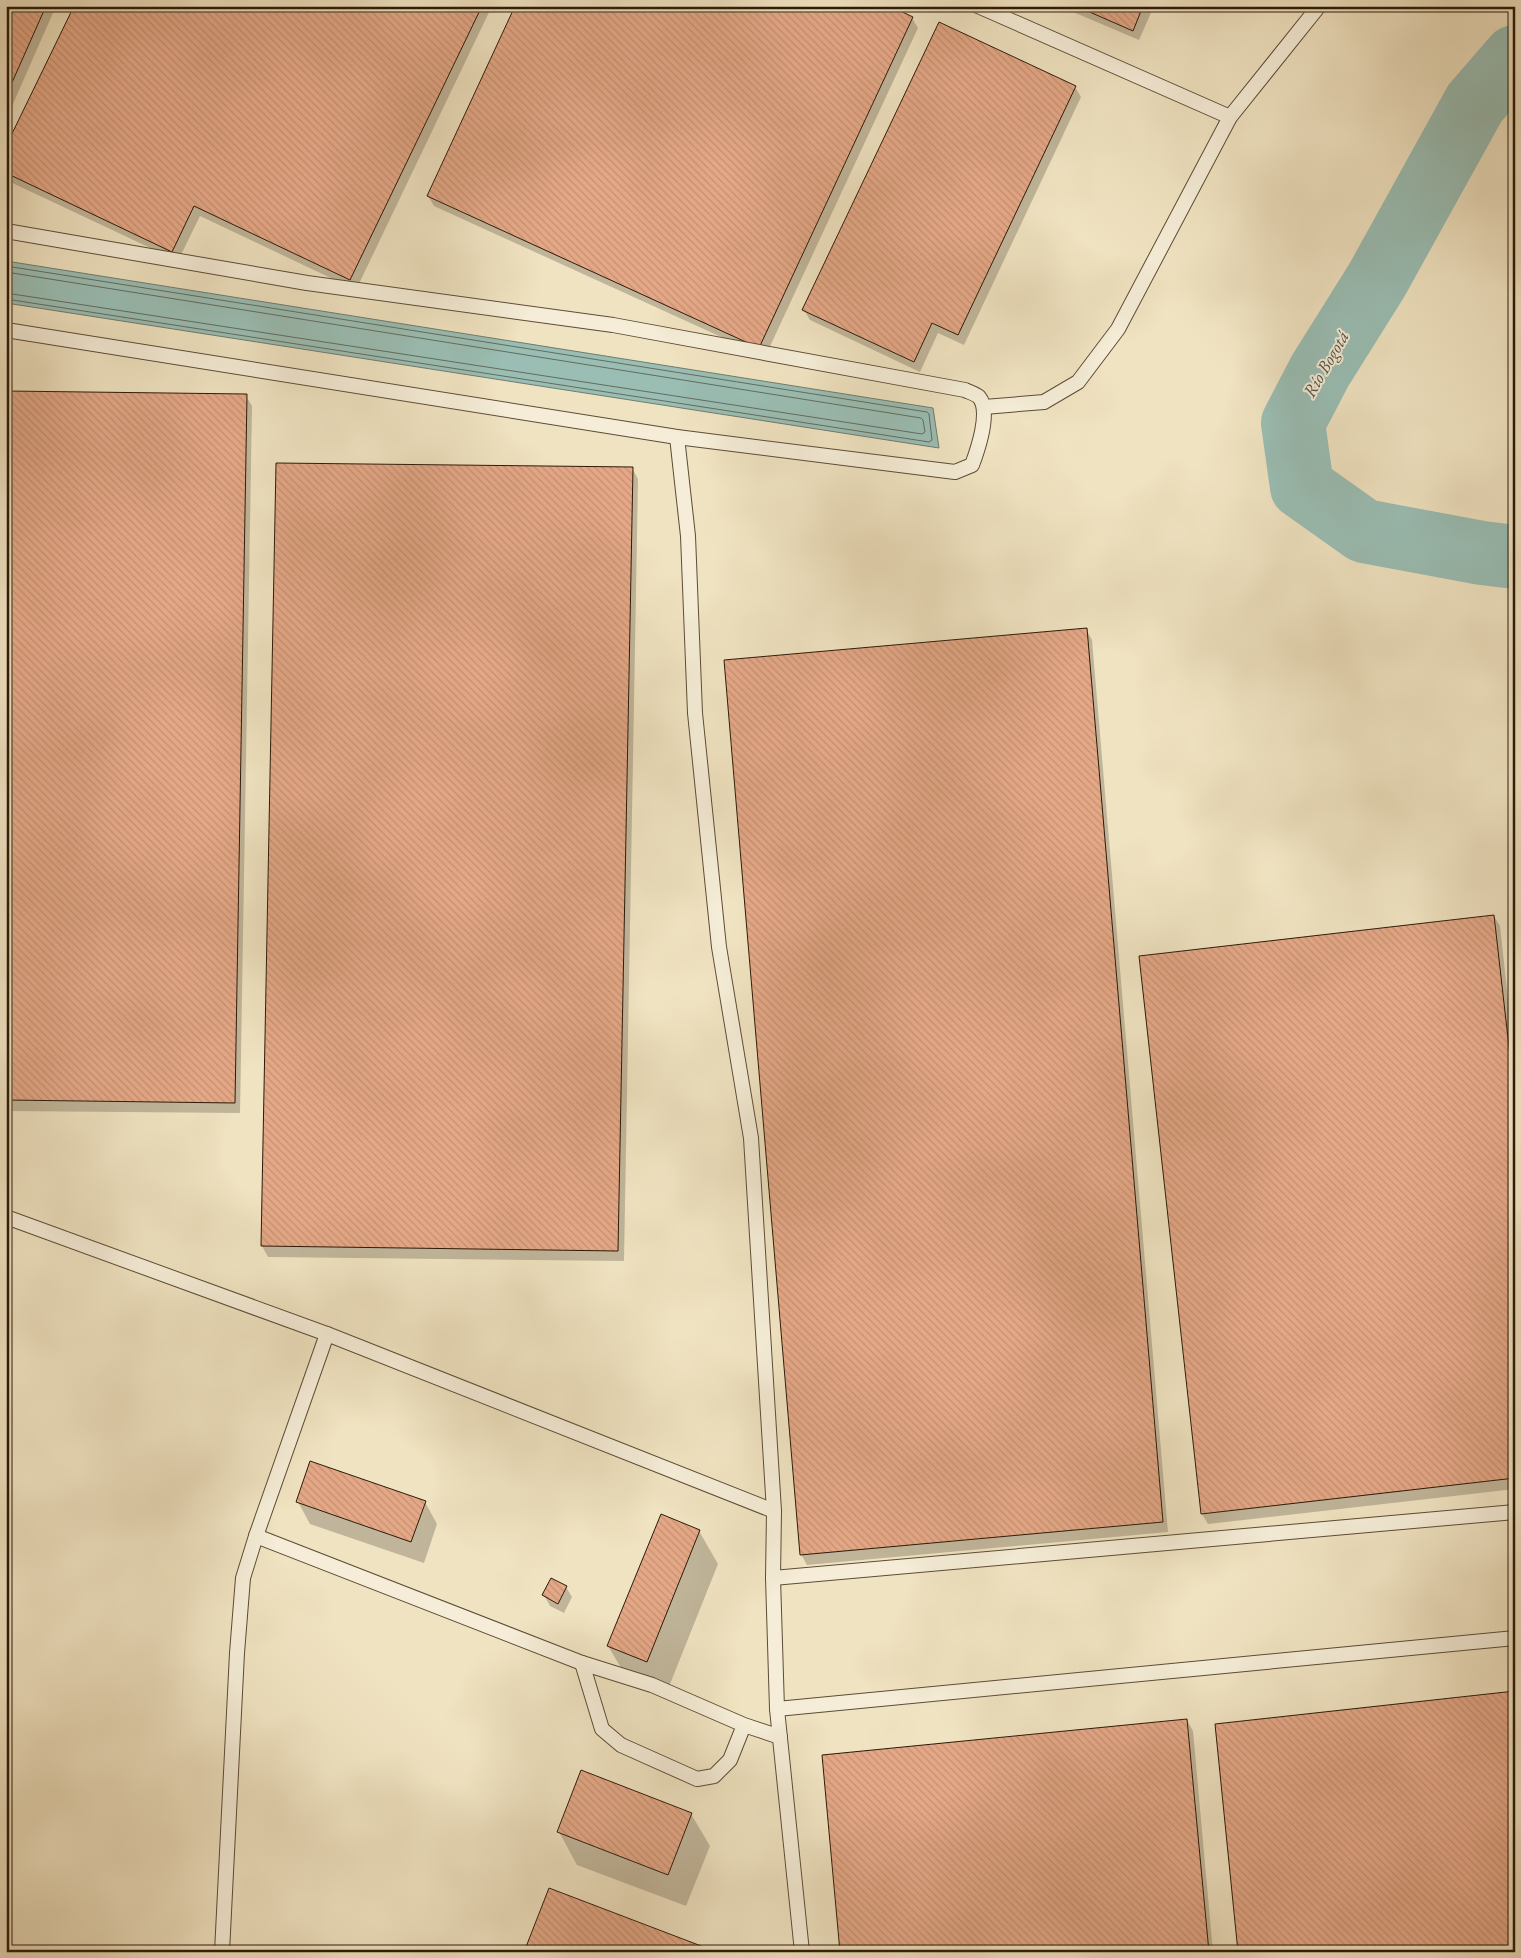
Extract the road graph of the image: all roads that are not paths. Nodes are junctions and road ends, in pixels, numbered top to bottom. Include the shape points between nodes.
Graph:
1 (978, 6) edge
2 (1319, 6) edge
3 (1230, 116) junction
4 (6, 231) edge
5 (6, 330) edge
6 (984, 407) junction
7 (677, 437) junction
8 (6, 1217) edge
9 (327, 1334) junction
10 (774, 1511) junction
11 (1515, 1512) edge
12 (256, 1536) junction
13 (773, 1578) junction
14 (1515, 1638) edge
15 (582, 1663) junction
16 (777, 1709) junction
17 (744, 1725) junction
18 (780, 1737) junction
19 (222, 1952) edge
20 (802, 1952) edge

1 - 3 lane
2 - 3 lane
3 - 6 lane via 1118,328 1078,382 1044,402
4 - 6 lane via 307,283 613,325 965,390 978,396
5 - 7 lane
6 - 7 lane via 979,446 972,464 955,472
7 - 10 lane via 688,536 694,713 719,947 751,1138
8 - 9 lane
9 - 10 lane
9 - 12 lane
10 - 13 lane
11 - 13 lane
12 - 15 lane
12 - 19 lane via 243,1578 239,1608
13 - 16 lane
14 - 16 lane
15 - 17 lane via 652,1685
15 - 17 lane via 602,1729 620,1745 697,1780 714,1776 730,1760
16 - 18 lane
17 - 18 lane
18 - 20 lane

